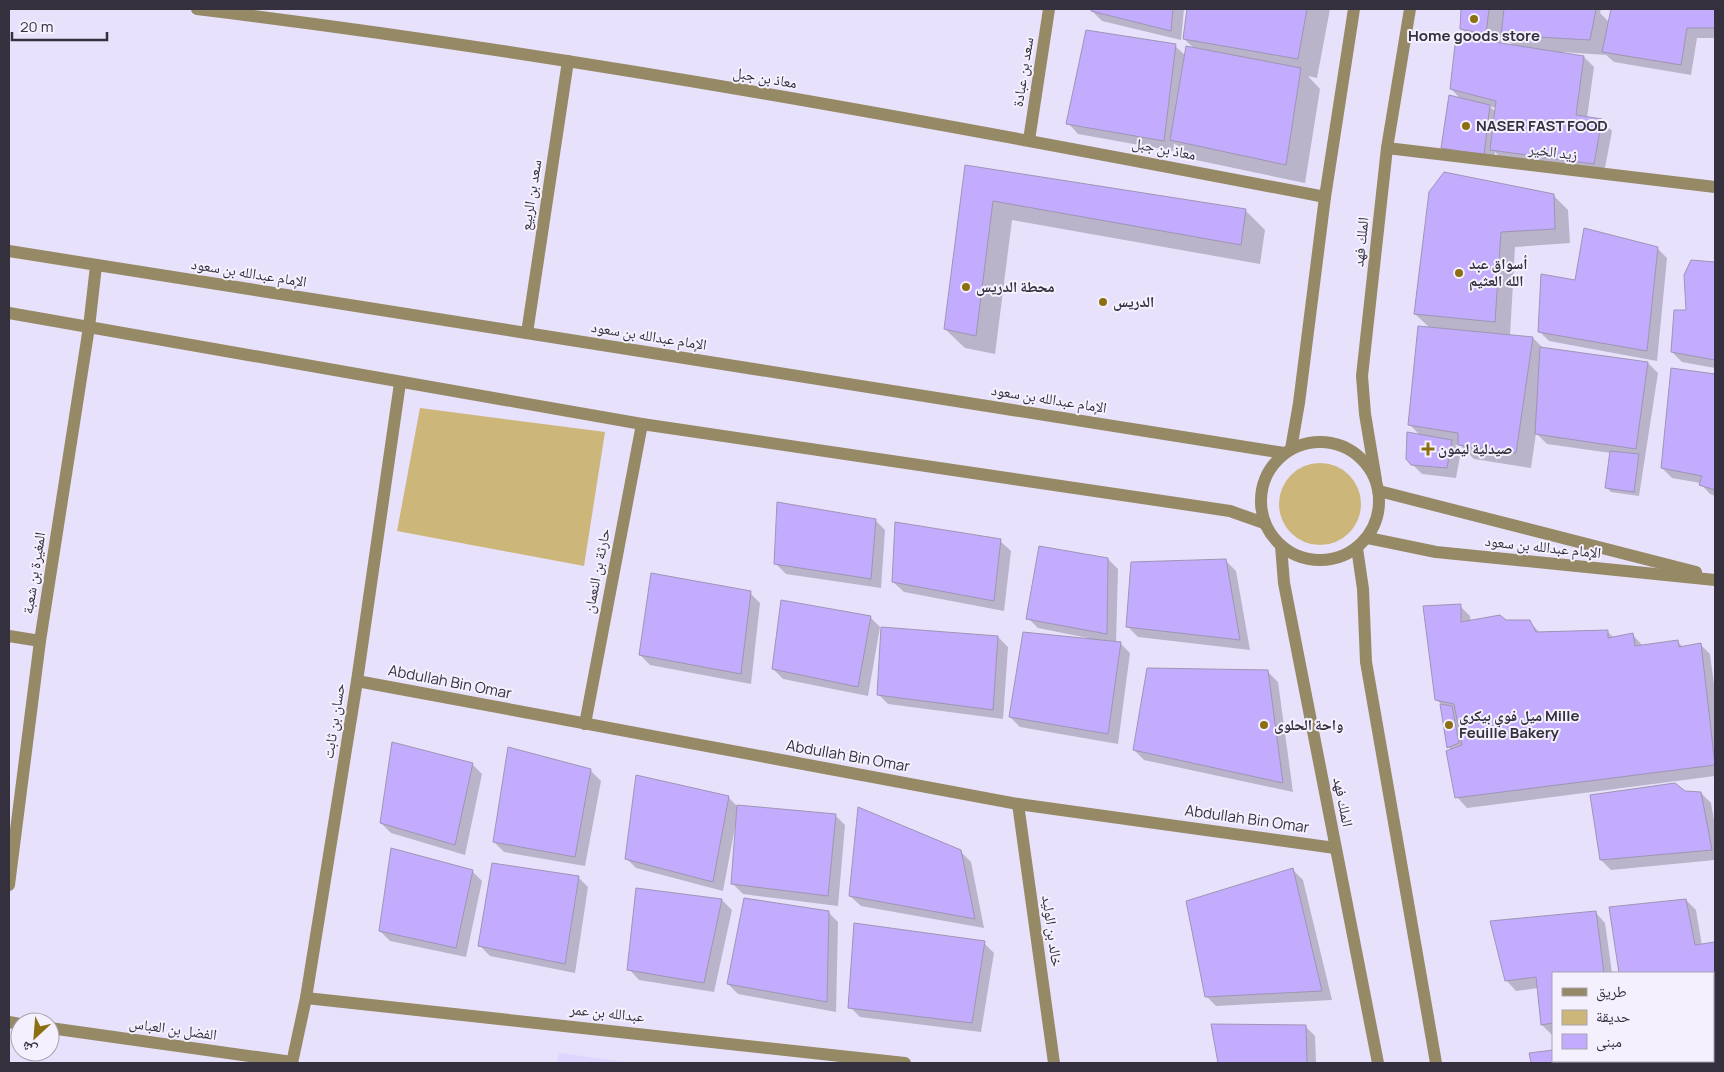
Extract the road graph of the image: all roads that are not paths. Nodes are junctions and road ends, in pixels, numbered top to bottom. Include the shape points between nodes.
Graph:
1 (198, 9) edge
2 (1049, 9) edge
3 (1354, 9) edge
4 (1410, 9) edge
5 (568, 61) junction
6 (1029, 140) junction
7 (1387, 148) junction
8 (1715, 187) edge
9 (1325, 197) junction
10 (9, 252) edge
11 (96, 266) junction
12 (9, 313) edge
13 (89, 327) junction
14 (527, 333) junction
15 (400, 383) junction
16 (642, 424) junction
17 (1288, 451) junction
18 (1377, 486) junction
19 (1264, 523) junction
20 (1368, 538) junction
21 (1281, 546) junction
22 (1357, 548) junction
23 (1715, 579) edge
24 (9, 636) edge
25 (40, 641) junction
26 (357, 682) junction
27 (585, 724) junction
28 (1018, 804) junction
29 (1335, 848) junction
30 (9, 885) edge
31 (306, 998) junction
32 (60, 1029) edge
33 (292, 1063) edge
34 (905, 1063) edge
35 (1054, 1063) edge
36 (1378, 1063) edge
37 (1436, 1063) edge

1 - 5 street, معاذ بن جبل via 330,25
2 - 6 street, سعد بن عبادة
3 - 9 street
4 - 7 street, الملك فهد
5 - 6 street, معاذ بن جبل
5 - 14 street, سعد بن الربيع
6 - 9 street, معاذ بن جبل
7 - 8 street, زيد الخير
7 - 18 street, الملك فهد via 1362,376
9 - 17 street via 1302,385
10 - 11 street, الإمام عبدالله بن سعود
11 - 13 street, المغيرة بن شعبة
11 - 14 street, الإمام عبدالله بن سعود
12 - 13 street
13 - 15 street
13 - 25 street, المغيرة بن شعبة
14 - 17 street, الإمام عبدالله بن سعود
15 - 16 street
15 - 26 street, حسان بن ثابت
16 - 19 street via 1230,511
16 - 27 street, حارثة بن النعمان
17 - 18 street via 1318,441 1337,444 1367,464
17 - 19 street via 1274,463 1265,477 1261,492
18 - 20 street via 1380,506
18 - 23 street, الإمام عبدالله بن سعود
19 - 21 street
20 - 22 street
20 - 23 street, الإمام عبدالله بن سعود via 1436,552
21 - 22 street via 1296,556 1313,560 1330,560
21 - 29 street, الملك فهد via 1284,584
22 - 37 street via 1363,590 1366,662
24 - 25 street
25 - 30 street, المغيرة بن شعبة
26 - 27 street, Abdullah Bin Omar
26 - 31 street, حسان بن ثابت
27 - 28 street, Abdullah Bin Omar
28 - 29 street, Abdullah Bin Omar
28 - 35 street, خالد بن الوليد
29 - 36 street, الملك فهد
31 - 33 street, حسان بن ثابت
31 - 34 street, عبدالله بن عمر
32 - 33 street, الفضل بن العباس

